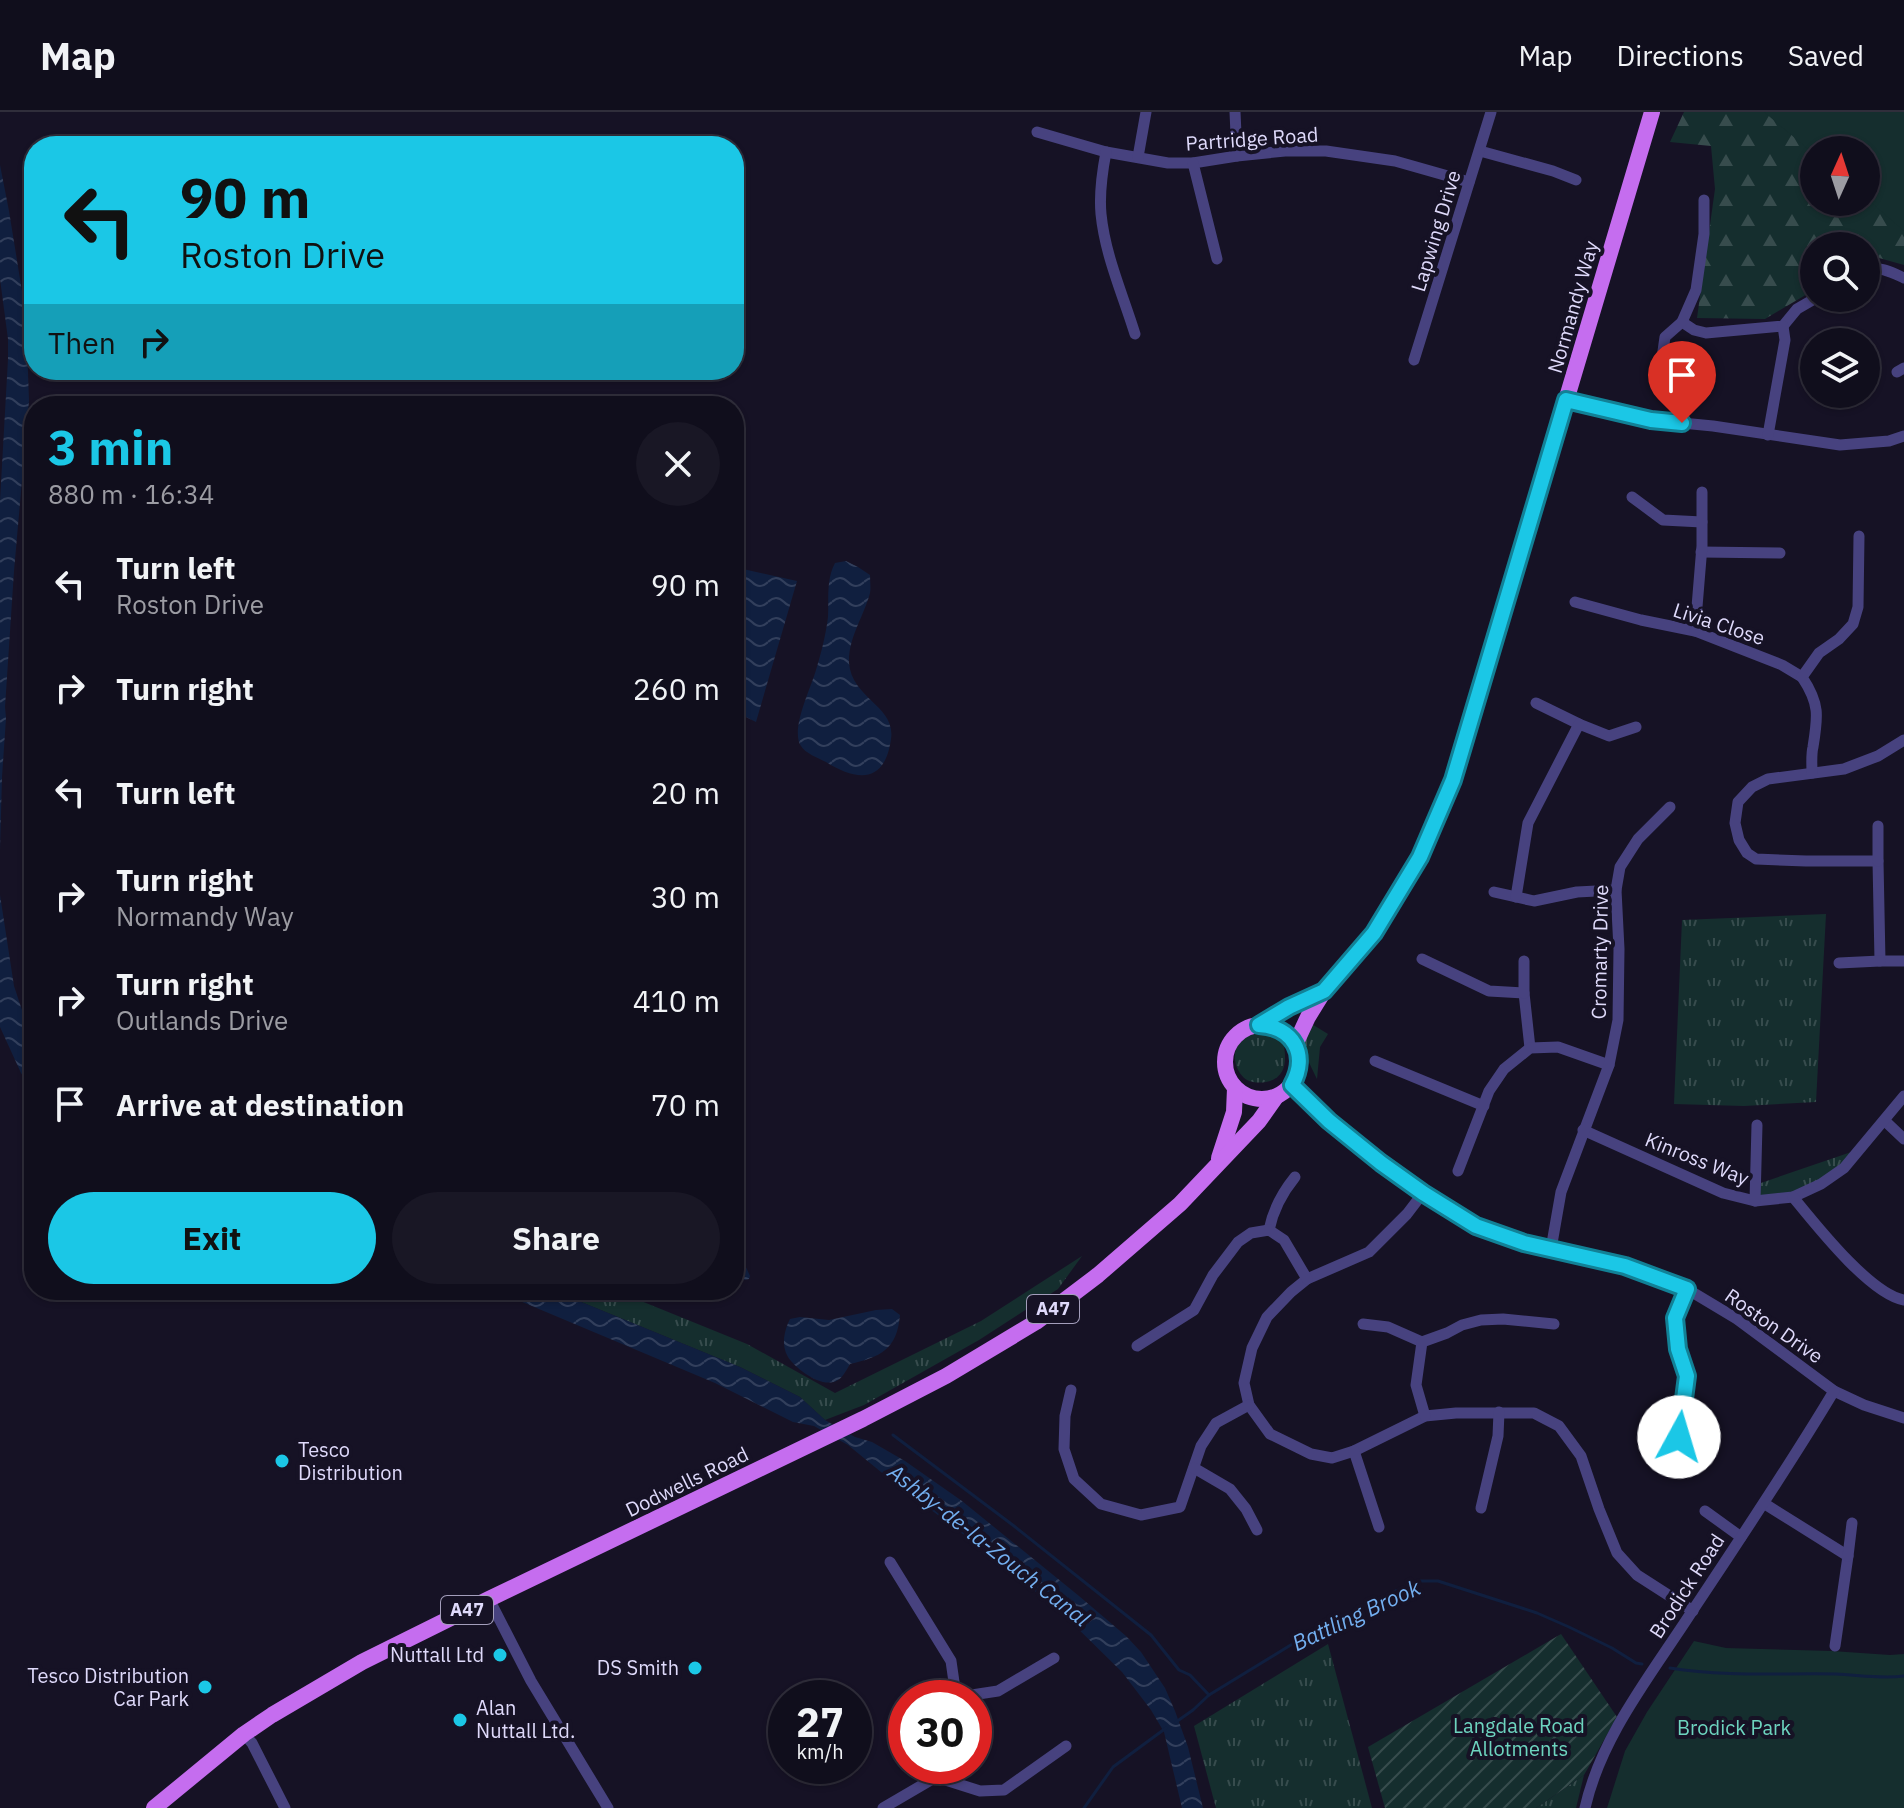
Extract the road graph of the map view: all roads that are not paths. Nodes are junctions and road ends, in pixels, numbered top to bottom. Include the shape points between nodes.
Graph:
1 (1146, 112) edge
2 (1235, 112) edge
3 (1491, 112) edge
4 (1652, 112) edge
5 (1037, 132) dead end
6 (1480, 151) junction
7 (1106, 152) junction
8 (1237, 156) junction
9 (1138, 157) junction
10 (1193, 163) junction
11 (1576, 180) dead end
12 (1469, 182) junction
13 (1704, 200) dead end
14 (1217, 259) dead end
15 (1880, 269) edge
16 (1904, 278) edge
17 (1800, 307) edge
18 (1682, 322) junction
19 (1783, 326) junction
20 (1135, 334) dead end
21 (1662, 358) dead end
22 (1414, 360) dead end
23 (1566, 400) junction
24 (1768, 435) junction
25 (1904, 436) edge
26 (1702, 492) dead end
27 (1632, 497) dead end
28 (1702, 522) junction
29 (1859, 536) dead end
30 (1701, 552) junction
31 (1780, 553) dead end
32 (1575, 602) dead end
33 (1695, 631) junction
34 (1802, 677) junction
35 (1536, 703) dead end
36 (1579, 724) junction
37 (1636, 727) dead end
38 (1904, 740) edge
39 (1812, 773) junction
40 (1670, 807) dead end
41 (1878, 826) dead end
42 (1878, 861) junction
43 (1616, 890) junction
44 (1494, 892) dead end
45 (1516, 897) junction
46 (1422, 959) dead end
47 (1524, 961) dead end
48 (1880, 961) junction
49 (1904, 961) edge
50 (1839, 963) dead end
51 (1324, 991) junction
52 (1524, 993) junction
53 (1259, 1025) junction
54 (1295, 1045) junction
55 (1530, 1048) junction
56 (1375, 1061) dead end
57 (1609, 1065) junction
58 (1292, 1085) junction
59 (1235, 1088) junction
60 (1904, 1096) edge
61 (1276, 1097) junction
62 (1484, 1106) junction
63 (1885, 1121) junction
64 (1757, 1125) dead end
65 (1583, 1130) junction
66 (1904, 1139) edge
67 (1217, 1163) junction
68 (1458, 1171) dead end
69 (1295, 1177) dead end
70 (1423, 1193) junction
71 (1793, 1197) junction
72 (1755, 1201) junction
73 (1269, 1230) junction
74 (1551, 1249) junction
75 (1307, 1279) junction
76 (1687, 1289) junction
77 (1904, 1300) edge
78 (1363, 1324) dead end
79 (1554, 1324) dead end
80 (1422, 1342) junction
81 (1137, 1346) dead end
82 (1071, 1390) dead end
83 (1834, 1391) junction
84 (1249, 1405) junction
85 (1499, 1412) junction
86 (1425, 1416) junction
87 (1904, 1418) edge
88 (1679, 1437) dead end
89 (1354, 1451) junction
90 (1194, 1468) junction
91 (1765, 1504) junction
92 (1481, 1508) dead end
93 (1705, 1511) dead end
94 (1852, 1523) dead end
95 (1379, 1527) dead end
96 (1257, 1530) dead end
97 (1741, 1537) junction
98 (1848, 1556) junction
99 (890, 1562) dead end
100 (489, 1599) junction
101 (1693, 1611) junction
102 (1835, 1646) dead end
103 (1054, 1658) dead end
104 (954, 1680) edge
105 (992, 1692) edge
106 (244, 1734) junction
107 (1066, 1746) dead end
108 (920, 1784) edge
109 (965, 1784) edge
110 (154, 1808) edge
111 (285, 1808) edge
112 (608, 1808) edge
113 (883, 1808) edge
114 (1585, 1808) edge

1 - 9 street
2 - 8 street
3 - 6 street, Lapwing Drive
4 - 23 main road, Normandy Way
5 - 7 street, Partridge Road
6 - 11 street
6 - 12 street, Lapwing Drive
7 - 9 street, Partridge Road
7 - 20 street via 1101,214
8 - 10 street, Partridge Road
8 - 12 street, Partridge Road via 1326,151 1395,161
9 - 10 street, Partridge Road
10 - 14 street
12 - 22 street, Lapwing Drive
13 - 18 street via 1696,290
15 - 16 street
17 - 19 street
18 - 19 street via 1706,333
18 - 21 street via 1665,337
19 - 24 street
23 - 24 street via 1651,420
23 - 51 main road, Normandy Way via 1453,780 1420,857 1374,933
24 - 25 street via 1840,445
26 - 28 street
27 - 28 street via 1663,520
28 - 30 street
29 - 34 street via 1853,624 1819,653
30 - 31 street
30 - 33 street
32 - 33 street, Livia Close
33 - 34 street, Livia Close
34 - 39 street via 1817,712
35 - 36 street
36 - 37 street via 1609,736
36 - 45 street via 1528,823
38 - 39 street via 1844,769
39 - 42 street via 1768,779 1738,802 1735,823 1747,853 1756,859
40 - 43 street, Cromarty Drive via 1638,839 1620,867
41 - 42 street
42 - 48 street
43 - 45 street via 1534,901
43 - 57 street, Cromarty Drive via 1618,1020
44 - 45 street
46 - 52 street via 1489,991
47 - 52 street
48 - 49 street
48 - 50 street
51 - 53 main road, Normandy Way
51 - 54 main road, Normandy Way
52 - 55 street
53 - 54 main road via 1280,1029
53 - 59 main road via 1238,1034 1226,1054 1228,1078
54 - 58 main road via 1300,1065
55 - 57 street via 1558,1047
55 - 62 street via 1504,1069
56 - 62 street
57 - 65 street, Cromarty Drive
58 - 61 main road
58 - 70 street, Roston Drive via 1329,1121
59 - 61 main road via 1254,1099
59 - 67 main road, Dodwells Road / A47 via 1234,1112
60 - 63 street, Kinross Way
61 - 67 main road, Dodwells Road / A47
62 - 68 street
63 - 66 street
63 - 71 street, Kinross Way via 1844,1168
64 - 72 street
65 - 72 street, Kinross Way via 1723,1193
65 - 74 street, Cromarty Drive via 1561,1192
67 - 100 main road, Dodwells Road / A47 via 1180,1204 1098,1275 1036,1322 946,1376
69 - 73 street
70 - 74 street, Roston Drive via 1476,1226
70 - 75 street via 1369,1252
71 - 72 street, Kinross Way
71 - 77 street via 1869,1281
73 - 75 street via 1284,1240
73 - 81 street via 1238,1242 1194,1310
74 - 76 street, Roston Drive via 1625,1266
75 - 84 street via 1267,1317 1252,1348 1244,1383
76 - 83 street, Roston Drive
76 - 88 street via 1675,1318 1687,1376
78 - 80 street via 1388,1327
79 - 80 street via 1481,1320
80 - 86 street via 1416,1385
82 - 90 street via 1064,1449 1074,1479 1101,1504 1141,1515 1180,1507
83 - 87 street, Roston Drive
83 - 91 street, Brodick Road
84 - 89 street via 1270,1434 1311,1454 1332,1458
84 - 90 street via 1216,1423
85 - 86 street
85 - 92 street
85 - 101 street via 1534,1413 1559,1426 1581,1456 1617,1553 1637,1575
86 - 89 street
89 - 95 street
90 - 96 street via 1230,1489
91 - 97 street, Brodick Road
91 - 98 street
93 - 97 street
94 - 98 street
97 - 101 street, Brodick Road
98 - 102 street
99 - 104 street via 951,1661
100 - 106 main road, Dodwells Road / A47 via 362,1662
100 - 112 street via 531,1681
101 - 114 street, Brodick Road via 1608,1744
103 - 105 street
106 - 110 main road, Dodwells Road / A47
106 - 111 street
107 - 109 street via 1004,1790 980,1791
108 - 113 street

